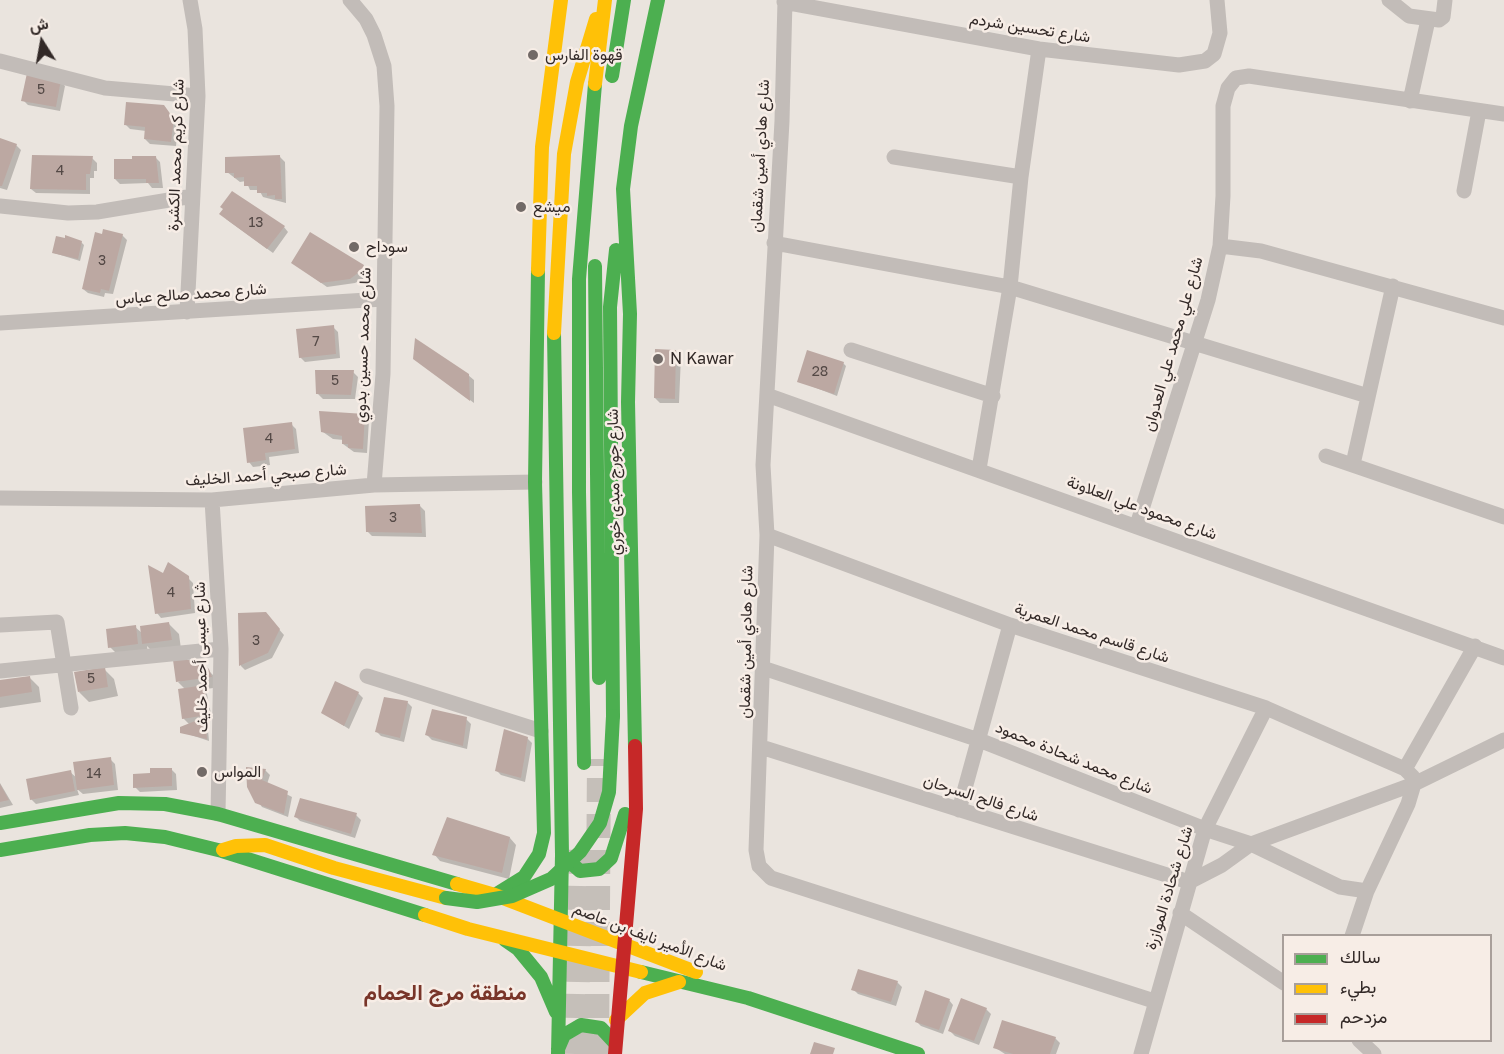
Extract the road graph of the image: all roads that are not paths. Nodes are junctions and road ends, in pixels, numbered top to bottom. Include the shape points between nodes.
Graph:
1 (190, 0) edge
2 (350, 0) edge
3 (561, 0) edge
4 (603, 0) edge
5 (624, 0) edge
6 (658, 0) edge
7 (1217, 0) edge
8 (1389, 0) edge
9 (1445, 0) edge
10 (785, 1) edge
11 (1428, 20) junction
12 (1039, 50) junction
13 (0, 61) edge
14 (610, 91) dead end
15 (198, 96) junction
16 (1410, 101) junction
17 (1479, 111) junction
18 (1504, 114) edge
19 (605, 134) dead end
20 (894, 157) dead end
21 (1021, 177) junction
22 (1464, 191) dead end
23 (194, 196) junction
24 (0, 206) edge
25 (623, 221) junction
26 (597, 232) dead end
27 (774, 243) junction
28 (1220, 246) junction
29 (596, 255) dead end
30 (1393, 286) junction
31 (1010, 287) junction
32 (537, 290) junction
33 (384, 299) junction
34 (187, 312) junction
35 (1504, 318) edge
36 (0, 323) edge
37 (1194, 344) junction
38 (850, 350) dead end
39 (767, 395) junction
40 (993, 396) junction
41 (1368, 396) junction
42 (555, 414) junction
43 (1326, 456) dead end
44 (1353, 464) junction
45 (979, 470) junction
46 (535, 482) junction
47 (374, 485) junction
48 (0, 498) edge
49 (212, 500) junction
50 (1504, 516) edge
51 (1137, 525) junction
52 (767, 535) junction
53 (0, 625) edge
54 (1010, 625) junction
55 (1475, 646) junction
56 (221, 649) junction
57 (1504, 658) edge
58 (64, 664) junction
59 (763, 668) junction
60 (0, 671) edge
61 (367, 676) dead end
62 (635, 688) junction
63 (71, 708) dead end
64 (1266, 708) junction
65 (541, 731) junction
66 (979, 740) junction
67 (1504, 740) edge
68 (761, 747) junction
69 (599, 759) tunnel mouth
70 (584, 763) tunnel mouth
71 (1405, 769) junction
72 (1414, 784) junction
73 (959, 810) junction
74 (218, 814) junction
75 (0, 823) edge
76 (1205, 829) junction
77 (1251, 844) junction
78 (0, 850) edge
79 (222, 851) junction
80 (562, 855) junction
81 (1189, 882) junction
82 (1367, 891) junction
83 (495, 895) junction
84 (629, 897) junction
85 (1180, 913) junction
86 (561, 920) junction
87 (1353, 934) edge
88 (504, 939) junction
89 (625, 944) junction
90 (561, 952) junction
91 (655, 957) junction
92 (621, 966) junction
93 (683, 982) junction
94 (1282, 982) edge
95 (748, 998) junction
96 (1154, 1001) junction
97 (616, 1020) junction
98 (558, 1027) junction
99 (1360, 1042) edge
100 (615, 1049) edge
101 (558, 1052) edge
102 (918, 1054) edge
103 (1141, 1054) edge
104 (1374, 1054) edge

1 - 15 street, شارع كريم محمد الكشرة
2 - 33 street, شارع محمد حسين بدوي via 366,19 384,66
3 - 32 street via 542,147
4 - 42 street via 577,82 564,154 554,328
4 - 70 street via 579,279
5 - 14 street
6 - 25 street, شارع جورج مبدى خوري via 627,146
7 - 12 street, شارع تحسين شردم via 1221,20 1217,48 1210,59 1197,64
8 - 11 street via 1409,16
9 - 11 street via 1443,16
10 - 12 street, شارع تحسين شردم
10 - 27 street, شارع هادي أمين شقمان
11 - 16 street
12 - 21 street
13 - 15 street via 105,88
15 - 23 street, شارع كريم محمد الكشرة
16 - 17 street
16 - 28 street via 1249,76 1236,78 1228,88 1223,106
17 - 18 street
17 - 22 street
19 - 26 street
20 - 21 street
21 - 31 street
23 - 24 street via 97,212
23 - 34 street, شارع كريم محمد الكشرة
25 - 62 street, شارع جورج مبدى خوري via 630,314 628,402
25 - 79 street, bridge via 613,264 610,308 613,716 609,792 600,823 580,852 551,879 521,893 477,902 446,898 334,868 265,845 236,846
27 - 31 street
27 - 39 street, شارع هادي أمين شقمان
28 - 30 street, شارع علي محمد علي العدوان via 1261,251
28 - 37 street, شارع علي محمد علي العدوان
29 - 69 street
30 - 35 street, شارع علي محمد علي العدوان
30 - 41 street
31 - 37 street
31 - 40 street
32 - 42 street via 547,392
32 - 46 street
33 - 34 street, شارع محمد صالح عباس
33 - 47 street, شارع محمد حسين بدوي via 383,374
34 - 36 street, شارع محمد صالح عباس
37 - 41 street
37 - 51 street, شارع علي محمد علي العدوان
38 - 40 street
39 - 45 street, شارع محمود علي العلاونة
39 - 52 street, شارع هادي أمين شقمان
40 - 45 street
41 - 44 street
42 - 80 street
43 - 44 street
44 - 50 street
45 - 51 street, شارع محمود علي العلاونة
46 - 47 street, شارع صبحي أحمد الخليف
46 - 65 street
47 - 49 street, شارع صبحي أحمد الخليف
48 - 49 street, شارع صبحي أحمد الخليف
49 - 56 street, شارع عيسى أحمد خليف
51 - 55 street, شارع محمود علي العلاونة
52 - 54 street, شارع قاسم محمد العمرية
52 - 59 street, شارع هادي أمين شقمان
53 - 58 street via 57,622
54 - 64 street, شارع قاسم محمد العمرية
54 - 66 street
55 - 57 street, شارع محمود علي العلاونة
55 - 71 street
56 - 58 street
56 - 74 street, شارع عيسى أحمد خليف
58 - 60 street
58 - 63 street
59 - 66 street, شارع محمد شحادة محمود
59 - 68 street, شارع هادي أمين شقمان
61 - 65 street
62 - 80 street via 627,805 615,849 605,865 588,872 572,866
62 - 84 street, شارع جورج مبدى خوري via 636,809
64 - 71 street, شارع قاسم محمد العمرية
64 - 76 street, شارع شحادة الموازرة
65 - 83 street via 543,846 524,877
66 - 73 street
66 - 76 street, شارع محمد شحادة محمود
67 - 72 street
68 - 73 street, شارع فالح السرحان
68 - 96 street, شارع هادي أمين شقمان via 757,858 771,878
71 - 72 street
72 - 77 street
72 - 82 street via 1404,817
73 - 81 street, شارع فالح السرحان
74 - 75 street, شارع الأمير نايف بن عاصم via 165,804 119,803
74 - 83 street, شارع الأمير نايف بن عاصم
76 - 77 street, شارع محمد شحادة محمود
76 - 81 street, شارع شحادة الموازرة
77 - 81 street
77 - 82 street, شارع محمد شحادة محمود via 1340,887
78 - 79 street, شارع الأمير نايف بن عاصم via 125,833 165,837
79 - 88 street, شارع الأمير نايف بن عاصم
80 - 86 street
81 - 85 street, شارع شحادة الموازرة
82 - 87 street
83 - 86 street, شارع الأمير نايف بن عاصم
84 - 89 street, شارع جورج مبدى خوري
84 - 91 street via 636,927
85 - 94 street
85 - 96 street, شارع شحادة الموازرة
86 - 89 street, شارع الأمير نايف بن عاصم
86 - 90 street
88 - 90 street, شارع الأمير نايف بن عاصم
88 - 98 street via 541,977
89 - 91 street, شارع الأمير نايف بن عاصم
89 - 92 street, شارع جورج مبدى خوري
90 - 92 street, شارع الأمير نايف بن عاصم
90 - 98 street
91 - 95 street, شارع الأمير نايف بن عاصم via 722,982
92 - 93 street, شارع الأمير نايف بن عاصم
92 - 97 street, شارع جورج مبدى خوري
93 - 95 street, شارع الأمير نايف بن عاصم
93 - 97 street via 645,993
95 - 102 street
96 - 103 street, شارع شحادة الموازرة
97 - 100 street, شارع جورج مبدى خوري
98 - 101 street
99 - 104 street
100 - 101 street via 601,1028 581,1025 564,1035

